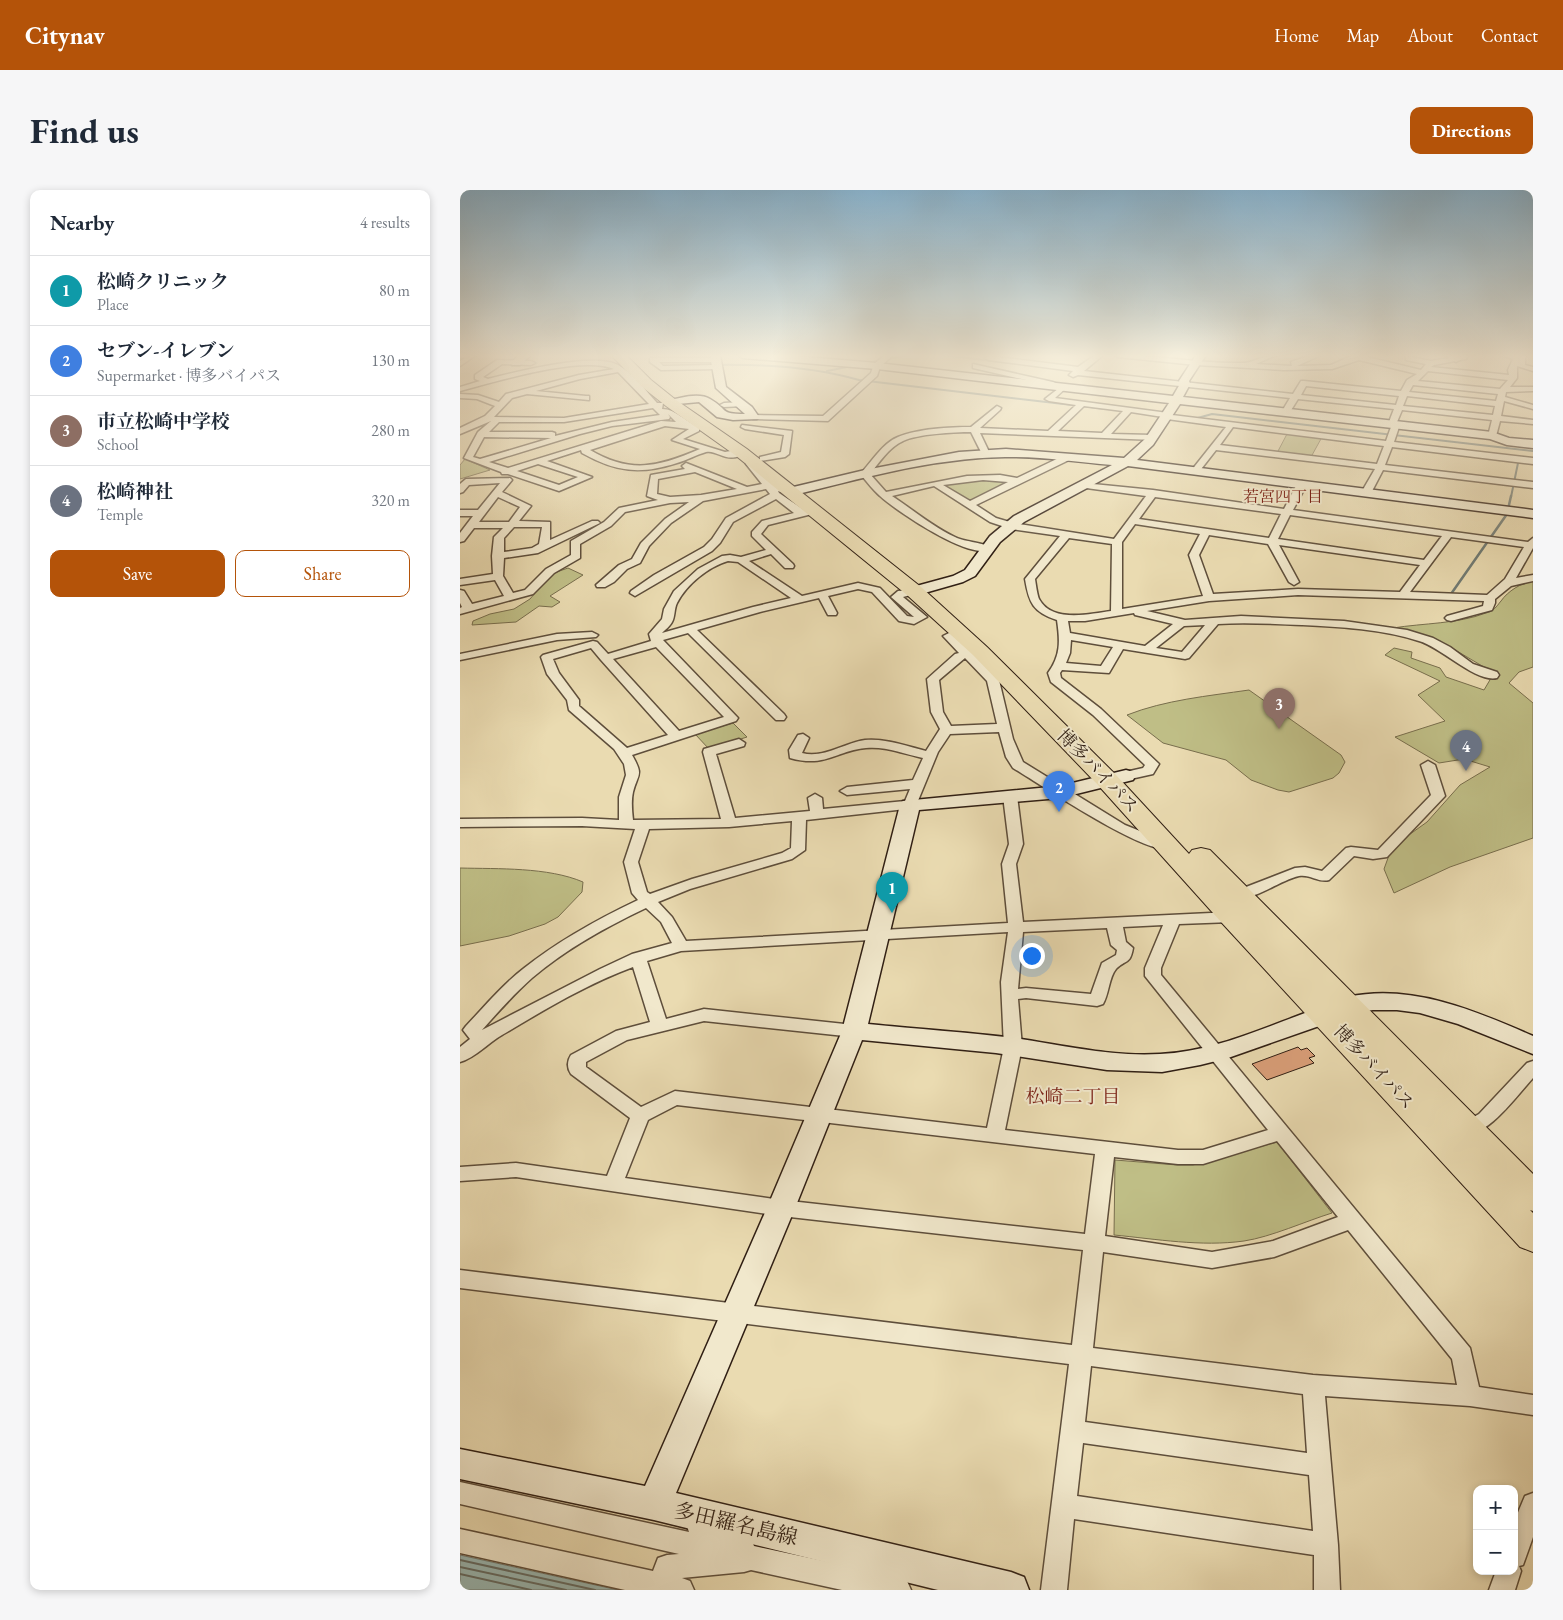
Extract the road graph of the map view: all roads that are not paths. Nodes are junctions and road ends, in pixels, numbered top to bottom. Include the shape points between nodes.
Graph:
1 (488, 420) edge
2 (491, 420) edge
3 (531, 420) edge
4 (556, 420) edge
5 (581, 420) edge
6 (646, 420) edge
7 (680, 420) edge
8 (690, 420) edge
9 (702, 420) edge
10 (750, 420) edge
11 (983, 420) edge
12 (1065, 420) edge
13 (1119, 420) edge
14 (1165, 420) edge
15 (1198, 420) edge
16 (1351, 420) edge
17 (1394, 420) edge
18 (1496, 420) edge
19 (685, 425) junction
20 (1231, 425) junction
21 (1393, 425) junction
22 (745, 427) junction
23 (594, 429) junction
24 (974, 429) junction
25 (460, 431) edge
26 (728, 432) junction
27 (1052, 433) junction
28 (481, 434) junction
29 (566, 435) junction
30 (1104, 436) junction
31 (1492, 436) junction
32 (1152, 438) junction
33 (1388, 443) junction
34 (1533, 444) edge
35 (1215, 447) junction
36 (474, 448) junction
37 (484, 448) dead end
38 (494, 448) dead end
39 (708, 448) junction
40 (523, 449) junction
41 (986, 454) junction
42 (747, 458) junction
43 (1066, 458) junction
44 (725, 460) dead end
45 (538, 461) junction
46 (1533, 461) edge
47 (480, 462) junction
48 (678, 462) junction
49 (1127, 462) junction
50 (1380, 467) junction
51 (694, 470) junction
52 (1195, 471) junction
53 (865, 474) junction
54 (506, 476) junction
55 (1016, 481) junction
56 (936, 484) junction
57 (1302, 484) junction
58 (1086, 485) junction
59 (769, 486) junction
60 (1533, 486) edge
61 (460, 490) edge
62 (744, 490) junction
63 (789, 492) junction
64 (497, 493) junction
65 (1153, 493) junction
66 (1366, 493) junction
67 (884, 495) junction
68 (701, 498) junction
69 (670, 500) junction
70 (969, 505) junction
71 (807, 512) junction
72 (1288, 512) junction
73 (482, 513) junction
74 (460, 514) edge
75 (1533, 514) edge
76 (1132, 521) junction
77 (512, 524) junction
78 (608, 524) junction
79 (473, 525) junction
80 (1011, 526) junction
81 (1206, 532) junction
82 (1068, 534) junction
83 (1448, 534) junction
84 (460, 539) edge
85 (1117, 542) junction
86 (1272, 542) junction
87 (1532, 543) edge
88 (544, 546) junction
89 (987, 548) junction
90 (772, 551) junction
91 (497, 556) junction
92 (741, 560) junction
93 (1426, 563) junction
94 (789, 566) dead end
95 (498, 576) junction
96 (1533, 578) edge
97 (460, 582) edge
98 (1294, 582) dead end
99 (1508, 583) junction
100 (600, 585) dead end
101 (858, 586) junction
102 (922, 589) junction
103 (635, 592) dead end
104 (460, 593) edge
105 (822, 594) junction
106 (1402, 596) junction
107 (510, 597) junction
108 (1209, 598) junction
109 (1489, 598) junction
110 (801, 600) junction
111 (464, 610) edge
112 (1135, 612) junction
113 (832, 613) dead end
114 (1116, 614) junction
115 (888, 618) dead end
116 (1062, 618) junction
117 (1451, 618) dead end
118 (1215, 620) junction
119 (1181, 623) junction
120 (1344, 624) junction
121 (690, 629) junction
122 (592, 635) dead end
123 (949, 636) dead end
124 (1065, 636) junction
125 (1347, 638) dead end
126 (657, 641) junction
127 (1120, 645) junction
128 (1148, 650) junction
129 (973, 653) junction
130 (460, 657) edge
131 (605, 658) junction
132 (1060, 666) junction
133 (1493, 674) dead end
134 (1024, 694) junction
135 (998, 697) junction
136 (780, 717) dead end
137 (1005, 728) junction
138 (945, 730) junction
139 (676, 736) junction
140 (803, 738) dead end
141 (739, 743) dead end
142 (625, 753) junction
143 (930, 756) junction
144 (1428, 765) dead end
145 (1116, 778) junction
146 (919, 784) junction
147 (847, 792) dead end
148 (1060, 792) junction
149 (1010, 796) junction
150 (815, 798) dead end
151 (910, 805) junction
152 (816, 815) junction
153 (799, 817) junction
154 (462, 821) edge
155 (730, 823) junction
156 (626, 824) junction
157 (643, 825) junction
158 (1169, 847) junction
159 (648, 902) junction
160 (1235, 906) junction
161 (1173, 920) junction
162 (1114, 923) junction
163 (1016, 927) junction
164 (879, 936) junction
165 (681, 946) junction
166 (638, 958) junction
167 (1011, 995) junction
168 (1336, 1010) junction
169 (660, 1026) junction
170 (470, 1032) edge
171 (854, 1032) junction
172 (1533, 1046) edge
173 (1013, 1047) junction
174 (1216, 1052) junction
175 (460, 1056) edge
176 (1533, 1067) edge
177 (640, 1116) junction
178 (820, 1116) junction
179 (1468, 1129) junction
180 (1279, 1133) junction
181 (995, 1136) junction
182 (1105, 1149) junction
183 (460, 1174) edge
184 (614, 1182) junction
185 (1533, 1197) edge
186 (781, 1208) junction
187 (1351, 1221) junction
188 (1533, 1236) edge
189 (1095, 1243) junction
190 (460, 1279) edge
191 (736, 1312) junction
192 (1081, 1356) junction
193 (1314, 1386) junction
194 (1470, 1396) junction
195 (1533, 1405) edge
196 (1072, 1431) junction
197 (460, 1464) edge
198 (1320, 1466) junction
199 (460, 1493) edge
200 (1533, 1504) edge
201 (659, 1506) junction
202 (1064, 1506) junction
203 (460, 1541) edge
204 (1326, 1545) junction
205 (1518, 1545) edge
206 (758, 1558) junction
207 (1508, 1575) edge
208 (670, 1588) edge
209 (898, 1590) edge
210 (1011, 1590) edge
211 (1054, 1590) edge
212 (1327, 1590) edge
213 (1502, 1590) edge

1 - 25 street
2 - 28 street
3 - 4 street
5 - 23 street
6 - 23 street
7 - 19 street
8 - 42 highway, 博多バイパス
9 - 26 highway, 博多バイパス
10 - 22 street
11 - 24 street
12 - 27 street
13 - 30 street
14 - 32 street
15 - 20 street
16 - 21 street
17 - 21 street
18 - 31 street
19 - 39 street via 696,429 676,440
19 - 48 street via 664,423 585,449 613,465 630,468
20 - 33 street
20 - 35 street
21 - 31 street
21 - 33 street
22 - 26 street
22 - 42 street via 789,433 785,454
23 - 29 street
23 - 45 street via 608,438
24 - 27 street
24 - 41 street
24 - 53 street via 949,429 900,439
26 - 42 highway, 博多バイパス
27 - 30 street
28 - 29 street
28 - 36 street
29 - 40 street
30 - 32 street
31 - 34 street
32 - 49 street
33 - 46 street
33 - 50 street
35 - 50 street
35 - 52 street
36 - 37 street
36 - 47 street via 468,458
38 - 40 street
39 - 42 street via 727,456
39 - 48 street
40 - 47 street
41 - 43 street
41 - 53 street
42 - 44 street
42 - 59 street
42 - 63 highway, 博多バイパス
42 - 63 highway, 博多バイパス
43 - 49 street
43 - 55 street
45 - 54 street
45 - 54 street via 587,477 559,488 520,476
47 - 54 street
48 - 51 street
49 - 52 street
49 - 58 street
50 - 60 street
50 - 66 street
51 - 62 street
51 - 69 street via 654,477 652,496
52 - 57 street
53 - 63 street
53 - 67 street
54 - 61 street via 466,482
54 - 64 street
55 - 56 street via 987,476
55 - 70 street
56 - 67 street
56 - 70 street
57 - 66 street
57 - 72 street
58 - 65 street
58 - 80 street
59 - 62 street
59 - 63 street
59 - 63 street
62 - 68 street
63 - 71 highway, 博多バイパス
63 - 102 highway, 博多バイパス
63 - 103 street via 729,520 708,549
64 - 73 street
64 - 77 street via 526,506
65 - 72 street
65 - 76 street
66 - 75 street
67 - 89 street via 949,538 965,545
68 - 69 street
68 - 100 street via 668,521 645,545 636,561
69 - 78 street via 622,510
70 - 80 street via 992,520
71 - 90 street via 765,524 755,534
71 - 102 highway, 博多バイパス
72 - 83 street
72 - 86 street
73 - 74 street
73 - 79 street
76 - 81 street
76 - 85 street
77 - 79 street
77 - 88 street via 547,524
77 - 91 street via 499,537
78 - 88 street via 592,523
78 - 107 street via 575,544 576,556 550,571 530,592
79 - 84 street
80 - 82 street
80 - 89 street
81 - 86 street
81 - 108 street via 1194,555
82 - 85 street
82 - 116 street via 1030,579 1034,600 1047,614
83 - 87 street
83 - 93 street
85 - 114 street
86 - 93 street
86 - 98 street
87 - 99 street
88 - 91 street via 534,551
89 - 102 street via 970,573
90 - 92 street
90 - 94 street
91 - 95 street
92 - 110 street
92 - 126 street via 723,559 702,568 682,588 669,608 668,620 655,634
93 - 106 street
95 - 97 street
95 - 107 street
96 - 99 street
99 - 109 street
101 - 102 street via 876,590 895,613 907,621 920,617 896,597
101 - 105 street
101 - 115 street
102 - 129 highway, 博多バイパス
102 - 145 highway, 博多バイパス via 1053,700
104 - 111 street
105 - 110 street
105 - 113 street
106 - 108 street via 1298,592
106 - 109 street
107 - 111 street
108 - 112 street
109 - 117 street via 1488,608
110 - 121 street
112 - 114 street
112 - 119 street
114 - 116 street
116 - 124 street
118 - 119 street
118 - 120 street
118 - 128 street via 1184,656
119 - 128 street
120 - 125 street
120 - 133 street via 1406,633 1429,640 1469,666
121 - 126 street
121 - 136 street
122 - 130 street via 557,638
123 - 129 street
124 - 127 street
124 - 132 street via 1067,650
126 - 131 street
126 - 139 street via 732,718
127 - 128 street
127 - 132 street via 1105,670
129 - 134 highway, 博多バイパス
129 - 135 street via 993,680
129 - 138 street via 959,656 933,679 935,705
131 - 139 street
131 - 142 street via 593,644 547,657 553,674 573,700 573,708
132 - 145 street via 1054,673 1055,679 1097,712 1152,764 1148,771
134 - 135 street
134 - 145 highway, 博多バイパス
135 - 137 street
137 - 138 street
137 - 148 street via 1018,765
138 - 143 street
139 - 142 street
140 - 143 street via 794,750 795,755 810,760 867,744
141 - 155 street via 709,752
142 - 156 street via 633,776 626,792
143 - 146 street
144 - 160 street via 1438,796 1382,854 1351,851 1324,876 1292,872
145 - 148 street
145 - 158 highway, 博多バイパス
145 - 160 highway, 博多バイパス
146 - 147 street
146 - 151 street
148 - 149 street
148 - 158 street via 1120,828
149 - 151 street
149 - 163 street via 1016,844 1009,864
150 - 152 street
151 - 152 street
151 - 164 street
152 - 153 street
153 - 155 street
153 - 159 street via 798,850 788,856 684,887
154 - 156 street
155 - 157 street
156 - 157 street
157 - 159 street via 631,862 640,894
158 - 160 highway, 博多バイパス
159 - 165 street via 667,920
159 - 170 street via 609,920 527,974
160 - 161 street
160 - 168 highway, 博多バイパス
161 - 162 street
161 - 174 street via 1153,968 1153,976
162 - 163 street
162 - 167 street via 1119,945 1125,948 1123,958 1108,967 1097,1000 1026,993
163 - 164 street
163 - 167 street via 1009,982
164 - 165 street
164 - 171 street
165 - 166 street
166 - 169 street
166 - 170 street
167 - 173 street
168 - 172 street via 1379,1001 1404,1002 1472,1019
168 - 174 street
168 - 179 highway, 博多バイパス
168 - 188 highway, 博多バイパス
169 - 171 street via 704,1015 719,1015
169 - 177 street via 622,1035 577,1059 577,1070
170 - 175 street
171 - 173 street
171 - 178 street
173 - 174 street via 1129,1063 1182,1061
173 - 181 street
174 - 180 street
176 - 179 street via 1485,1118
177 - 178 street via 675,1098
177 - 184 street
178 - 181 street
178 - 186 street
179 - 185 highway, 博多バイパス
180 - 182 street via 1203,1157 1178,1158
180 - 187 street
181 - 182 street
182 - 189 street
183 - 184 street via 516,1170
184 - 186 street
186 - 189 street
186 - 191 street
187 - 189 street via 1274,1249 1212,1260
187 - 194 street via 1462,1356
189 - 192 street
190 - 191 street
191 - 192 street
191 - 201 street
192 - 193 street
192 - 196 street
193 - 194 street
193 - 198 street
194 - 195 street
196 - 198 street
196 - 202 street
197 - 201 street, 多田羅名島線
198 - 204 street
199 - 206 street
200 - 205 street
201 - 206 street
201 - 210 street, 多田羅名島線
202 - 204 street
202 - 211 street
203 - 208 street
204 - 212 street
206 - 208 street via 667,1567
206 - 209 street
207 - 213 street

